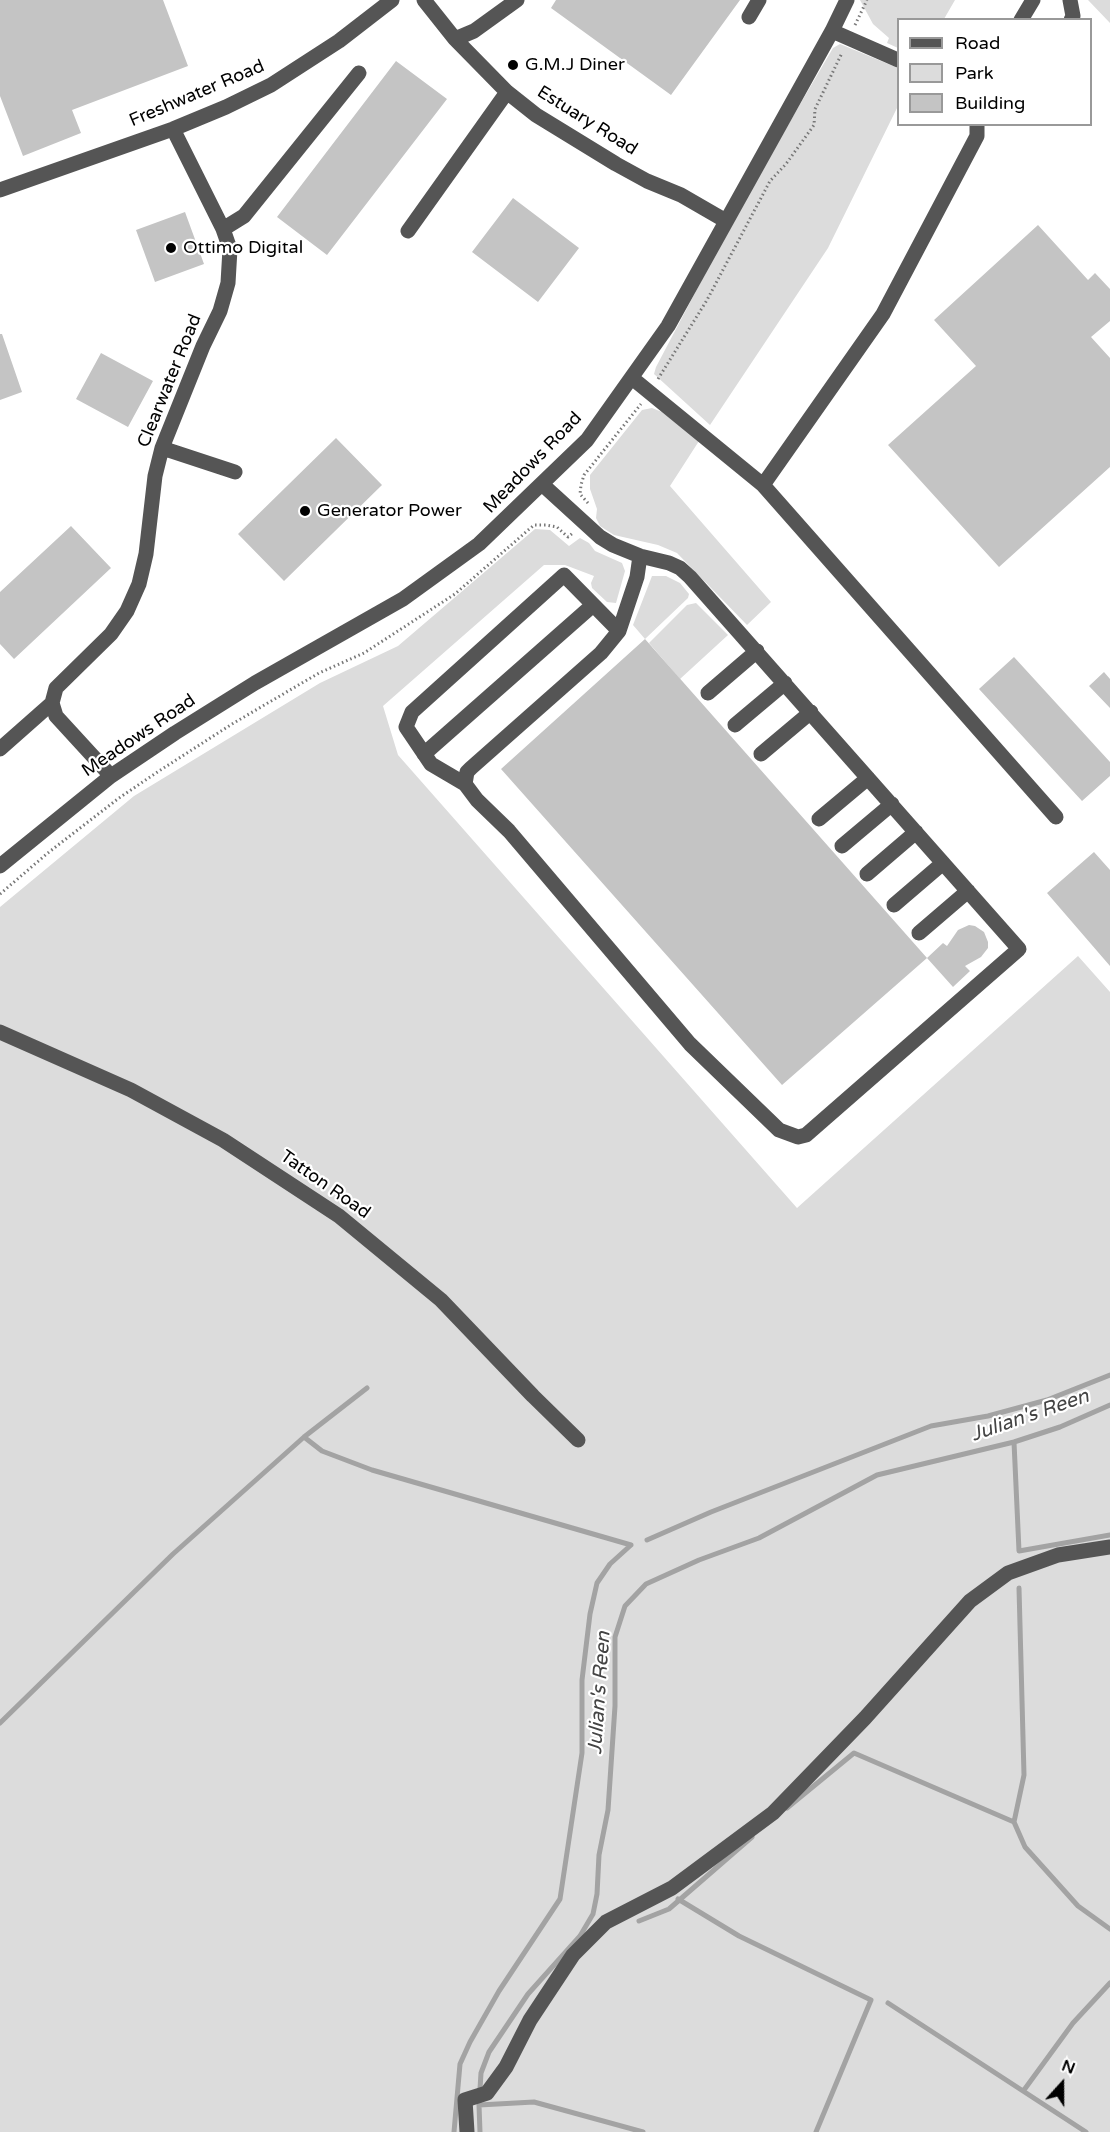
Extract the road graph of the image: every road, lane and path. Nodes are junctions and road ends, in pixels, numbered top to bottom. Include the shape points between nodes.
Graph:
1 (392, 0) edge
2 (424, 0) edge
3 (517, 0) edge
4 (759, 0) edge
5 (847, 0) edge
6 (867, 0) edge
7 (1033, 0) edge
8 (1070, 0) edge
9 (749, 17) dead end
10 (1022, 18) edge
11 (1072, 18) edge
12 (832, 31) junction
13 (456, 39) junction
14 (849, 39) junction
15 (897, 60) edge
16 (359, 73) dead end
17 (507, 92) junction
18 (977, 126) edge
19 (173, 129) junction
20 (0, 190) edge
21 (726, 221) junction
22 (223, 229) junction
23 (408, 231) dead end
24 (632, 378) junction
25 (649, 393) junction
26 (162, 448) junction
27 (235, 472) dead end
28 (543, 485) junction
29 (763, 485) junction
30 (594, 511) dead end
31 (568, 537) dead end
32 (640, 556) junction
33 (593, 604) junction
34 (619, 631) junction
35 (757, 651) junction
36 (785, 683) junction
37 (708, 693) dead end
38 (52, 703) junction
39 (811, 712) junction
40 (735, 725) dead end
41 (0, 750) edge
42 (424, 754) junction
43 (761, 754) dead end
44 (111, 776) junction
45 (868, 778) junction
46 (465, 784) junction
47 (892, 804) junction
48 (1056, 817) dead end
49 (819, 819) dead end
50 (916, 832) junction
51 (842, 846) dead end
52 (943, 863) junction
53 (0, 866) edge
54 (867, 874) dead end
55 (968, 891) junction
56 (0, 894) edge
57 (894, 905) dead end
58 (919, 933) dead end
59 (0, 1032) edge
60 (578, 1440) dead end
61 (1110, 1548) edge
62 (467, 2132) edge

1 - 19 street, Freshwater Road via 339,41 271,85
2 - 13 street, Estuary Road
3 - 13 street
4 - 9 street
5 - 12 street, Meadows Road
6 - 14 path
7 - 10 street
8 - 11 street
12 - 14 street
12 - 21 street, Meadows Road
13 - 17 street, Estuary Road
14 - 15 street
14 - 25 path via 815,109 814,125 770,181 707,300
16 - 22 street via 244,216
17 - 21 street, Estuary Road via 616,164
17 - 23 street
18 - 29 street via 977,136 883,314
19 - 20 street, Freshwater Road
19 - 22 street, Clearwater Road
21 - 24 street, Meadows Road via 668,326
22 - 26 street, Clearwater Road via 230,249 223,302
24 - 25 street
24 - 28 street, Meadows Road via 587,440
25 - 29 street
25 - 30 path via 584,475 580,494
26 - 27 street
26 - 38 street, Clearwater Road via 139,584 111,634 56,688
28 - 32 street via 600,537
28 - 44 street, Meadows Road via 479,544 403,599 255,683
29 - 48 street
31 - 56 path via 556,527 534,525 455,594 364,653 319,673 159,771 49,852
32 - 34 street
32 - 35 street via 680,568
33 - 34 street
33 - 42 street
33 - 42 street via 564,575 507,625 412,712 406,728
34 - 46 street via 601,653 471,768
35 - 36 street
35 - 37 street
36 - 39 street
36 - 40 street
38 - 41 street, Clearwater Road
38 - 44 street via 56,717
39 - 43 street
39 - 45 street
42 - 46 street via 431,764
44 - 53 street, Meadows Road
45 - 47 street
45 - 49 street
46 - 55 street via 690,1044 773,1126 798,1137 806,1135 1019,949
47 - 50 street
47 - 51 street
50 - 52 street
50 - 54 street
52 - 55 street
52 - 57 street
55 - 58 street
59 - 60 street, Tatton Road via 131,1090 213,1134 339,1216 441,1300
61 - 62 street via 1058,1555 1008,1573 970,1601 865,1719 773,1812 672,1888 606,1922 573,1955 487,2093 465,2100

